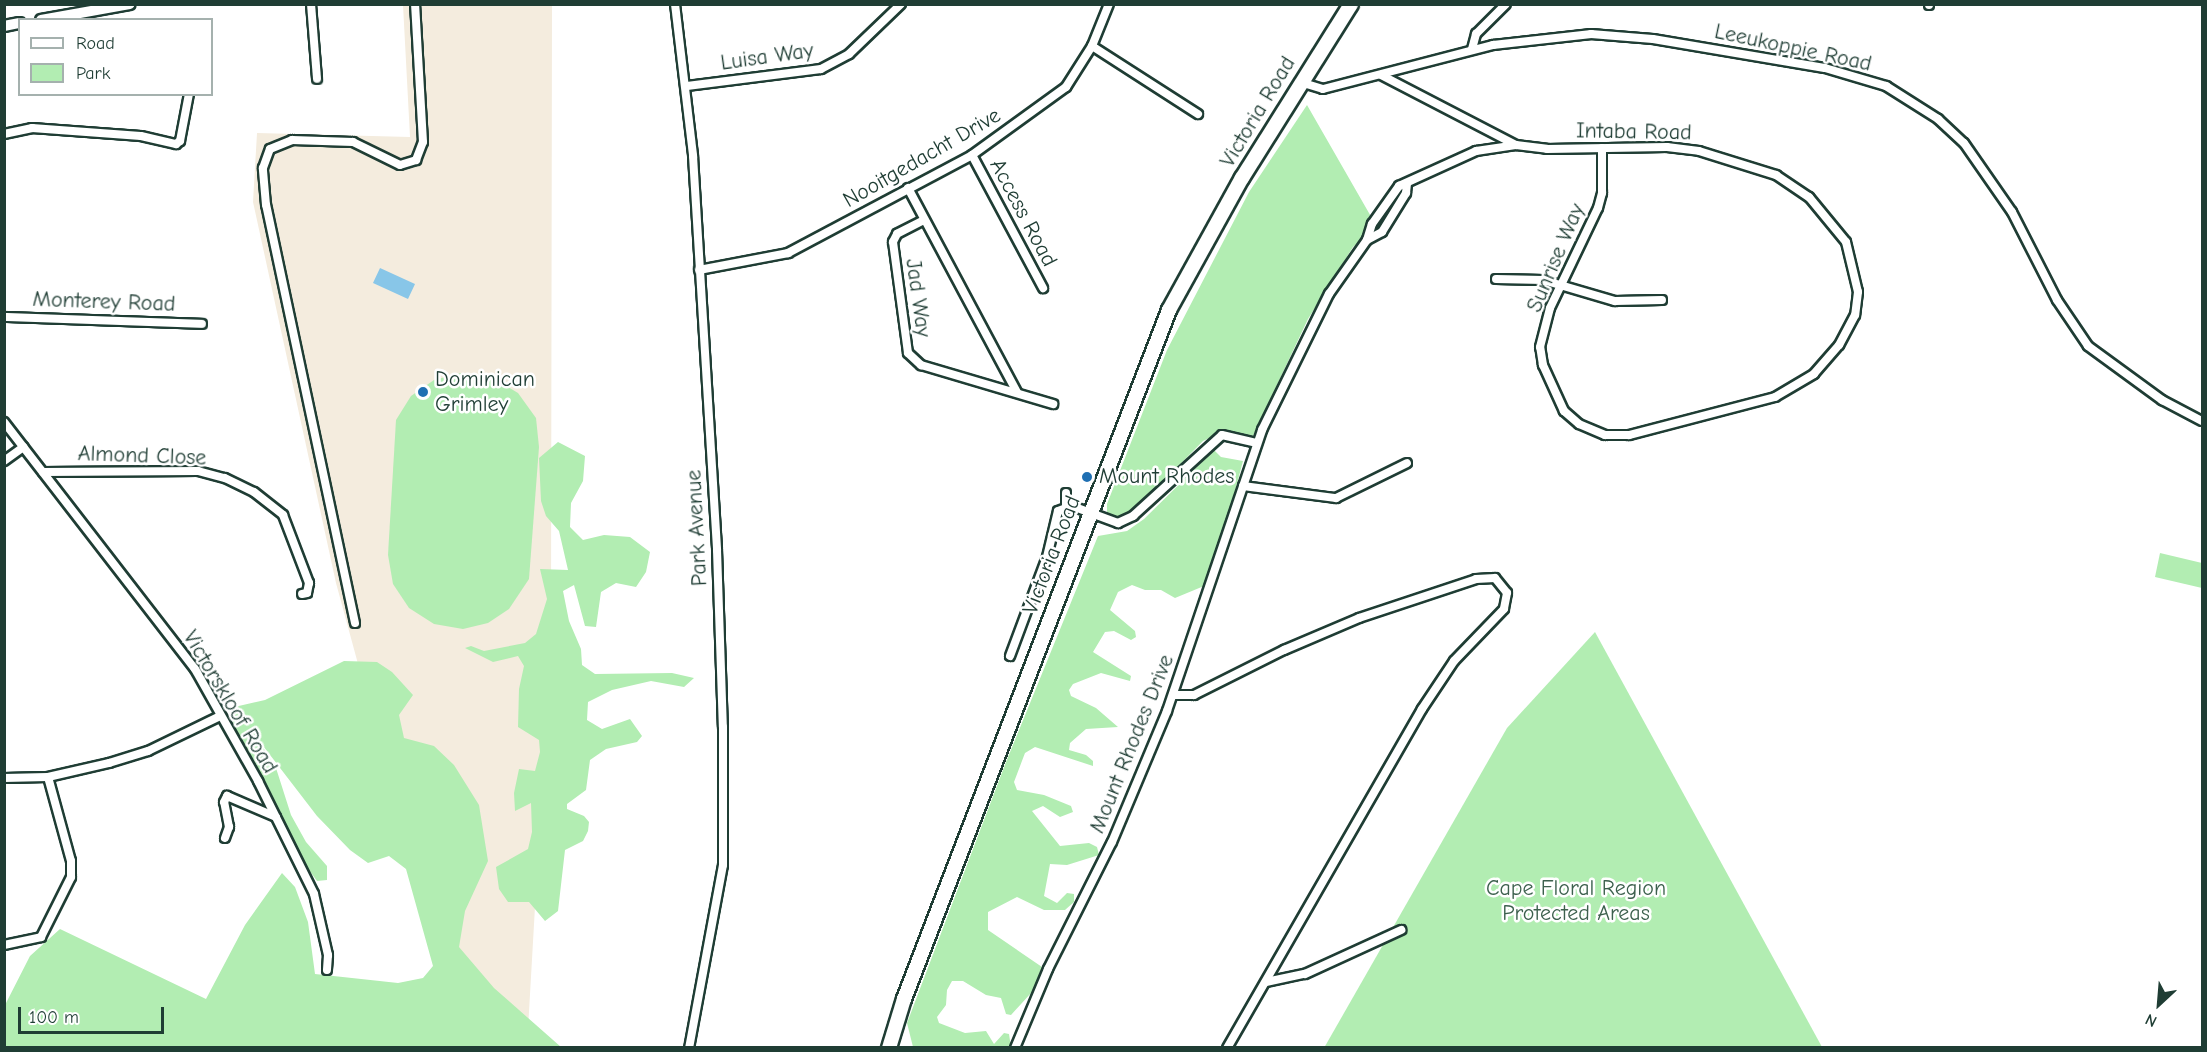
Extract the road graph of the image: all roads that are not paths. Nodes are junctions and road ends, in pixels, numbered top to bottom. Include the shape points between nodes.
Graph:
1 (130, 4) edge
2 (311, 4) edge
3 (415, 4) edge
4 (675, 4) edge
5 (901, 4) edge
6 (1109, 4) edge
7 (1352, 4) edge
8 (1506, 4) edge
9 (52, 18) edge
10 (1092, 46) junction
11 (1472, 50) junction
12 (1381, 75) junction
13 (317, 79) dead end
14 (1300, 82) junction
15 (687, 86) junction
16 (189, 96) edge
17 (1198, 114) dead end
18 (4, 134) edge
19 (1516, 145) junction
20 (1602, 148) junction
21 (972, 155) junction
22 (908, 188) junction
23 (924, 219) junction
24 (1367, 240) joint
25 (699, 270) junction
26 (1496, 279) dead end
27 (1560, 284) junction
28 (1043, 288) dead end
29 (1662, 300) dead end
30 (4, 316) edge
31 (202, 324) dead end
32 (1017, 392) junction
33 (1053, 404) dead end
34 (1700, 416) joint
35 (2202, 421) edge
36 (4, 422) edge
37 (1256, 443) junction
38 (24, 447) junction
39 (4, 461) edge
40 (1407, 463) dead end
41 (44, 472) junction
42 (1243, 486) junction
43 (1066, 493) dead end
44 (1066, 506) junction
45 (1091, 513) junction
46 (302, 594) dead end
47 (355, 623) dead end
48 (1010, 656) dead end
49 (1173, 695) junction
50 (220, 716) junction
51 (48, 777) junction
52 (4, 778) edge
53 (276, 817) junction
54 (225, 838) dead end
55 (1401, 930) dead end
56 (4, 945) edge
57 (327, 970) dead end
58 (1266, 982) junction
59 (689, 1047) edge
60 (889, 1047) edge
61 (1015, 1047) edge
62 (1227, 1047) edge

1 - 9 street
2 - 13 street
3 - 47 street via 423,142 416,160 400,165 353,142 292,140 270,149 263,168 266,205
4 - 15 street, Park Avenue
5 - 15 street, Luisa Way via 849,54 821,69
6 - 10 street, Nooitgedacht Drive
7 - 14 main road, Victoria Road
8 - 11 street via 1476,34
10 - 17 street
10 - 21 street, Nooitgedacht Drive via 1066,87
11 - 12 street, Leeukoppie Road
11 - 35 street, Leeukoppie Road via 1537,37 1628,36 1825,68 1898,92 1964,143 2012,212 2057,300 2088,346 2162,400
12 - 14 street, Leeukoppie Road via 1323,90
12 - 19 street, Intaba Road
14 - 45 main road, Victoria Road via 1169,310
15 - 25 street, Park Avenue
16 - 18 street via 180,141 176,144 141,136 32,128
19 - 20 street, Intaba Road
19 - 24 street, Intaba Road via 1476,151 1407,183 1406,193 1382,232
20 - 27 street, Sunrise Way via 1598,208
20 - 34 street, Intaba Road via 1667,147 1699,151 1776,175 1809,197 1846,242 1858,292 1855,315 1839,345 1814,374 1775,396
21 - 22 street, Nooitgedacht Drive
21 - 28 street, Access Road
22 - 23 street, Jad Way
22 - 25 street, Nooitgedacht Drive via 783,256
23 - 32 street, Jad Way
23 - 32 street, Jad Way via 897,234 893,242 908,353 921,365
24 - 37 street, Mount Rhodes Drive via 1320,310
25 - 59 street, Park Avenue via 717,550 723,842 721,882
26 - 27 street via 1522,278
27 - 29 street via 1615,301
27 - 34 street, Sunrise Way via 1540,347 1543,365 1564,411 1579,424 1605,435 1629,435
30 - 31 street, Monterey Road
32 - 33 street, Jad Way
36 - 38 street, Victorskloof Road
37 - 42 street, Mount Rhodes Drive
37 - 45 street via 1222,435 1126,520 1113,522
38 - 39 street
38 - 41 street, Victorskloof Road
40 - 42 street via 1336,498
41 - 46 street, Almond Close via 198,471 255,492 283,515 309,583 310,589
41 - 50 street, Victorskloof Road via 189,661
42 - 49 street, Mount Rhodes Drive
43 - 44 street
44 - 45 street
44 - 48 street via 1058,511 1053,522 1047,557
45 - 60 main road, Victoria Road via 908,988
49 - 58 street via 1194,695 1359,618 1486,576 1502,583 1507,603 1458,657 1422,709
49 - 61 street, Mount Rhodes Drive via 1112,842 1048,969
50 - 51 street via 148,751
50 - 53 street, Victorskloof Road
51 - 52 street
51 - 56 street via 71,861 71,877 41,938
53 - 54 street via 227,796 224,802 229,826
53 - 57 street, Victorskloof Road via 316,900 328,955
55 - 58 street via 1305,975
58 - 62 street

